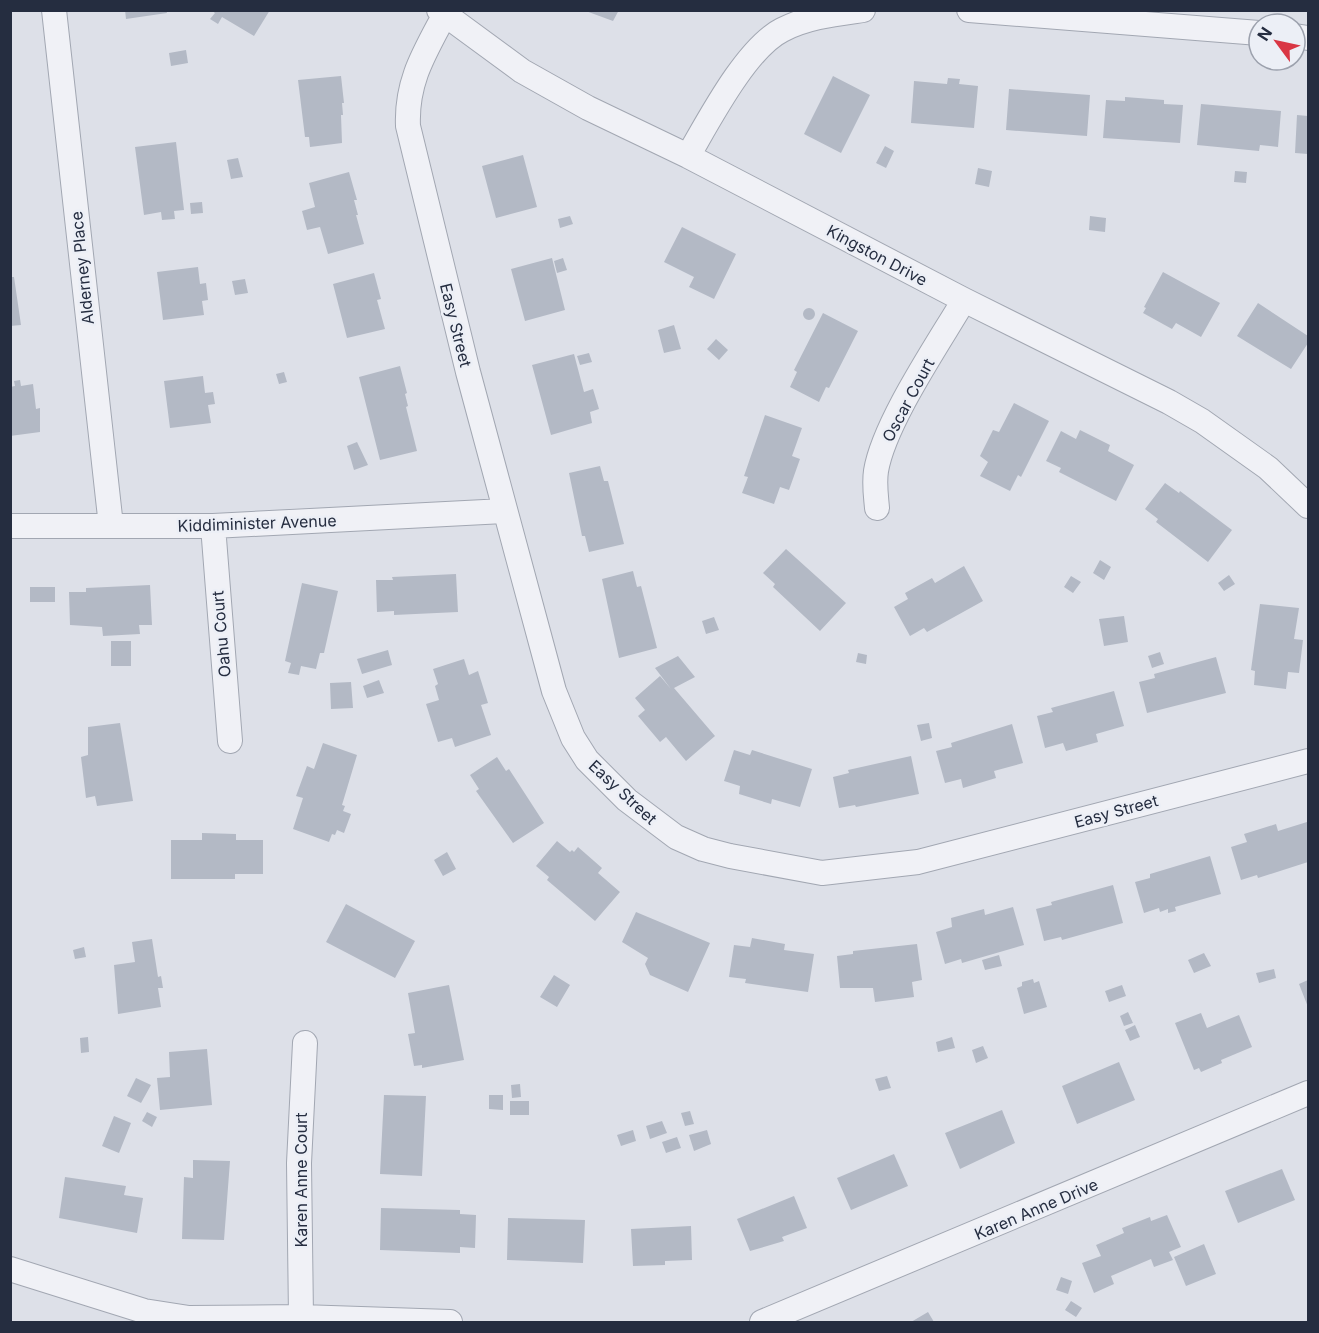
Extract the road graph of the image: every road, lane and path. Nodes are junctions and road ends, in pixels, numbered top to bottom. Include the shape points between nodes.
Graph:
1 (54, 10) edge
2 (863, 10) edge
3 (969, 10) edge
4 (442, 12) edge
5 (1067, 14) edge
6 (802, 15) edge
7 (1247, 32) edge
8 (688, 156) junction
9 (964, 300) junction
10 (1308, 506) edge
11 (877, 508) dead end
12 (504, 511) junction
13 (10, 526) edge
14 (111, 526) junction
15 (213, 526) junction
16 (230, 741) dead end
17 (1308, 761) edge
18 (305, 1043) dead end
19 (1308, 1093) edge
20 (10, 1269) edge
21 (301, 1317) junction
22 (796, 1317) edge
23 (450, 1323) edge
24 (762, 1323) edge

1 - 14 street, Alderney Place
2 - 6 street
3 - 5 street
4 - 8 street, Kingston Drive via 552,89
4 - 12 street, Easy Street via 410,86 408,126
5 - 7 street
6 - 8 street via 759,50 718,104
8 - 9 street, Kingston Drive
9 - 10 street, Kingston Drive via 1202,421 1268,468
9 - 11 street, Oscar Court via 880,454
12 - 15 street, Kiddiminister Avenue
12 - 17 street, Easy Street via 554,691 573,738 587,760 627,800 676,837 703,849 794,870 822,873 872,869 988,846
13 - 14 street, Kiddiminister Avenue
14 - 15 street, Kiddiminister Avenue
15 - 16 street, Oahu Court
18 - 21 street, Karen Anne Court via 299,1163
19 - 22 street, Karen Anne Drive
20 - 21 street via 144,1311 189,1318
21 - 23 street
22 - 24 street, Karen Anne Drive

